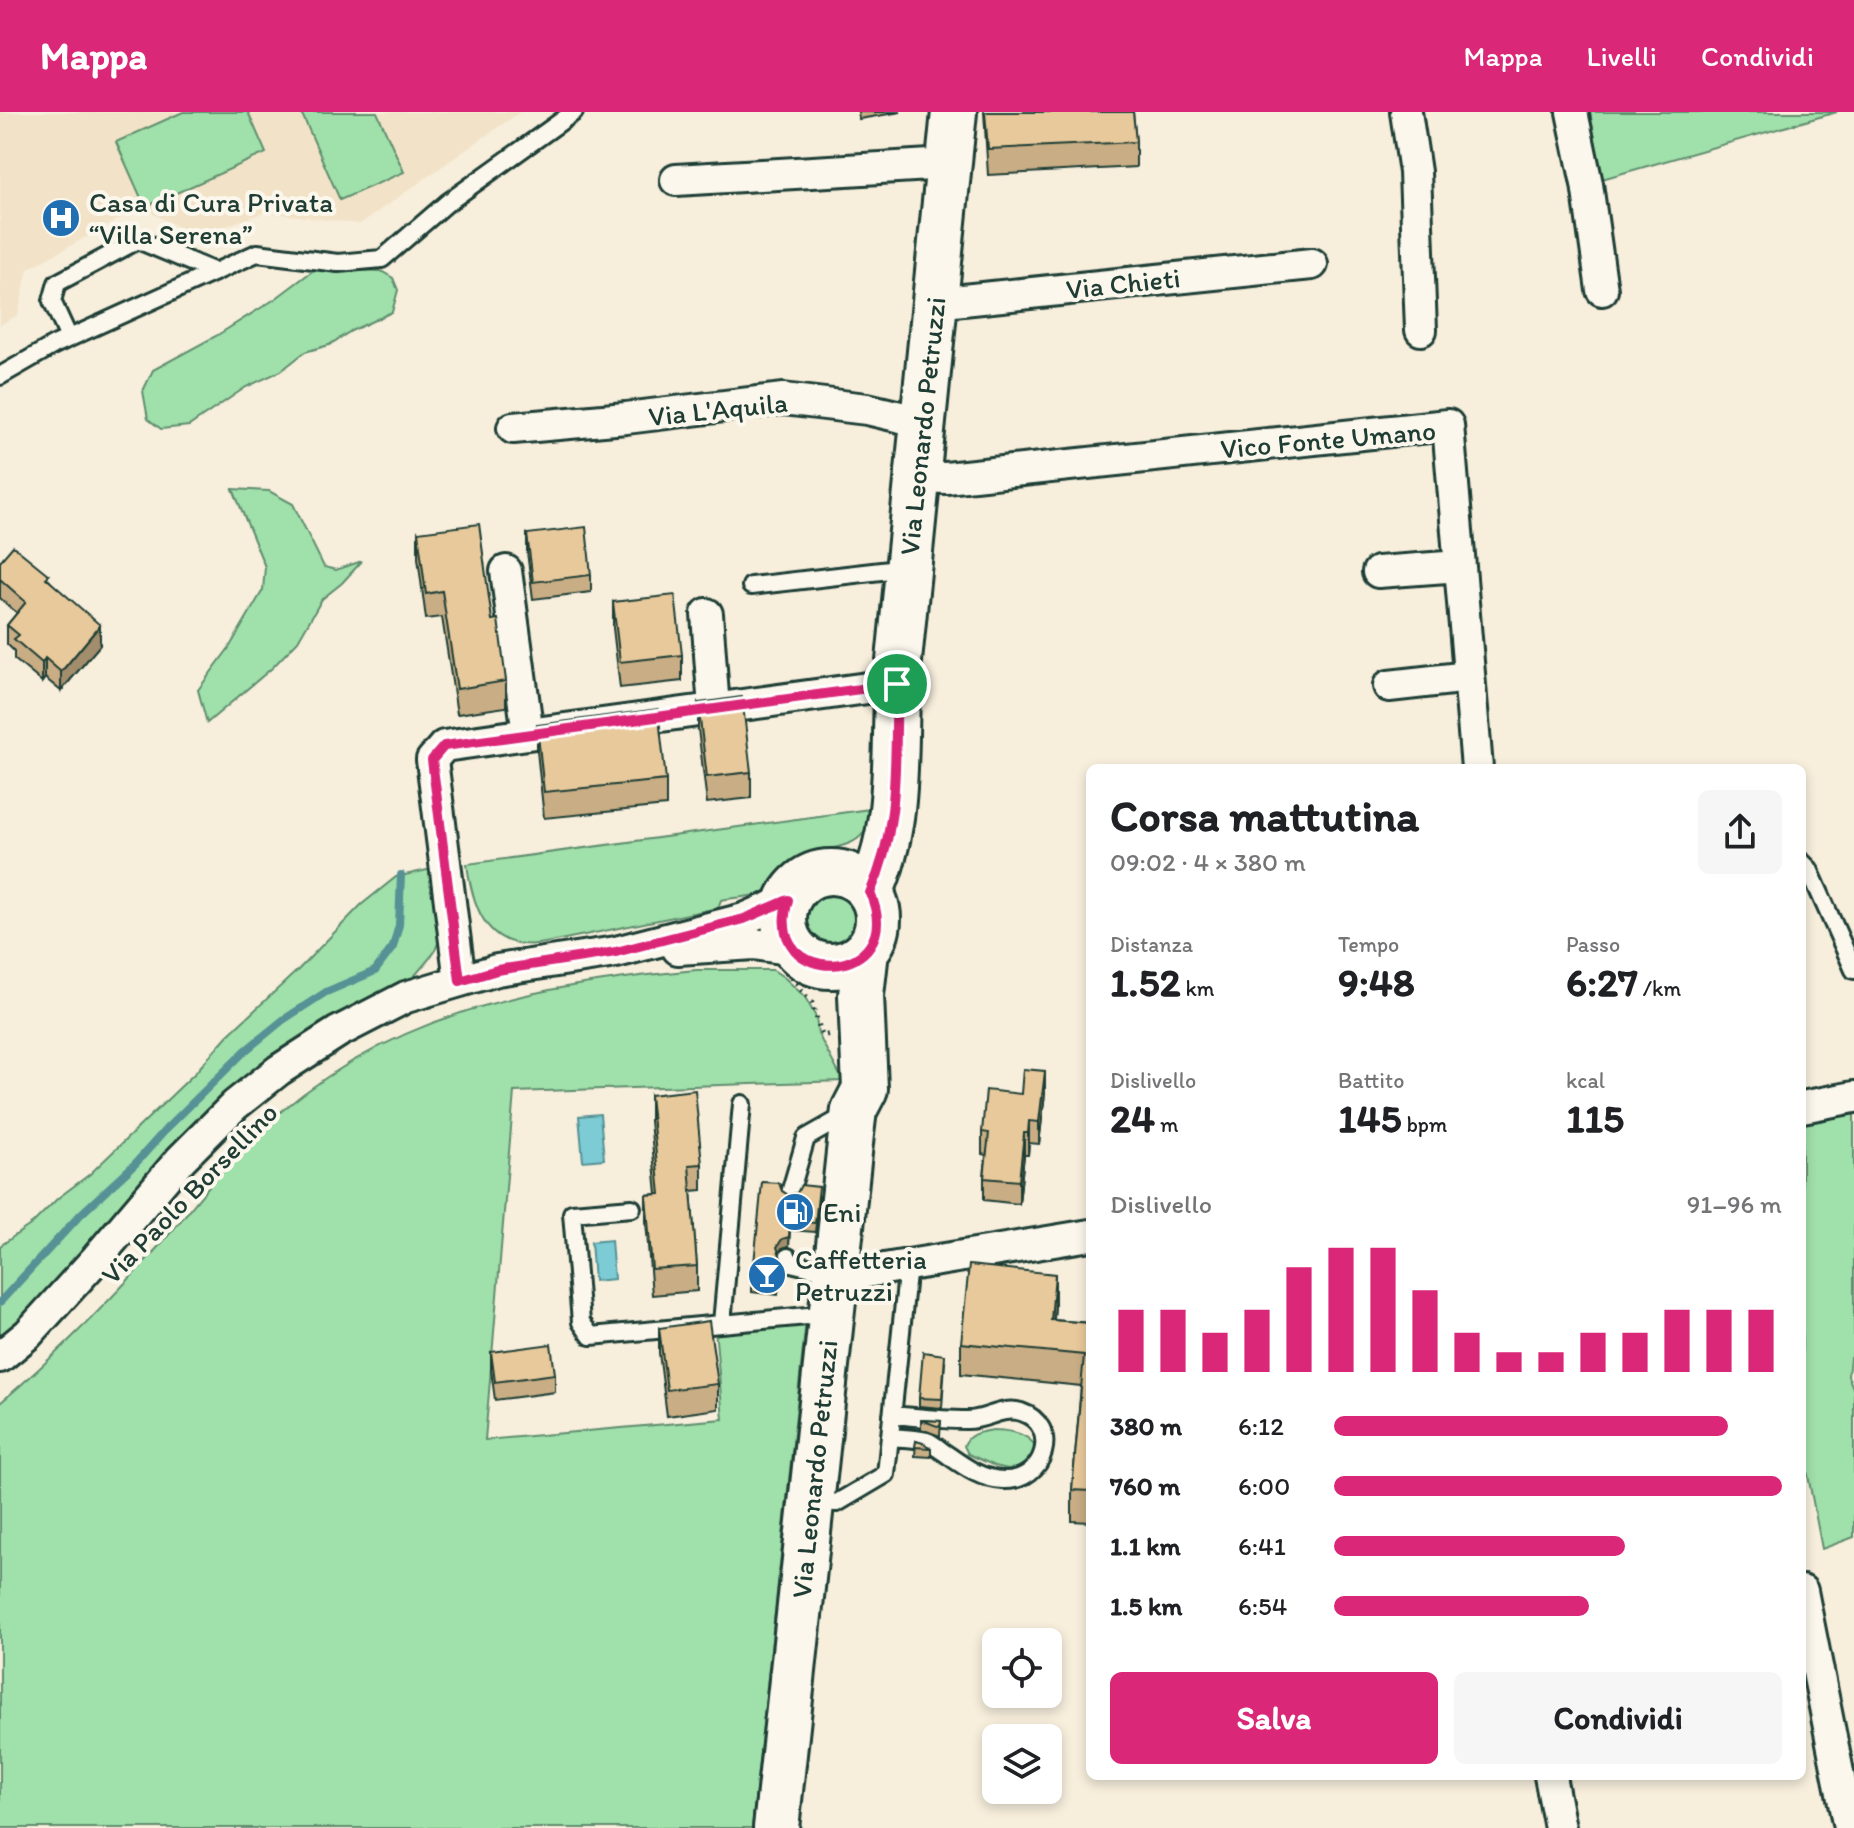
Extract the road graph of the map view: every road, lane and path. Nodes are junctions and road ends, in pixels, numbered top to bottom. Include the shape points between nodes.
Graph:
1 (574, 112) edge
2 (954, 112) edge
3 (1406, 112) edge
4 (1572, 112) edge
5 (948, 164) junction
6 (676, 180) dead end
7 (1312, 264) dead end
8 (215, 272) junction
9 (1602, 290) dead end
10 (934, 303) junction
11 (1421, 330) dead end
12 (69, 338) junction
13 (0, 376) edge
14 (922, 422) junction
15 (513, 428) dead end
16 (917, 477) junction
17 (1460, 566) junction
18 (908, 568) junction
19 (506, 571) dead end
20 (1378, 572) dead end
21 (751, 586) dead end
22 (707, 614) dead end
23 (1469, 677) junction
24 (897, 684) junction
25 (1389, 686) dead end
26 (714, 709) junction
27 (528, 734) junction
28 (1477, 764) edge
29 (1806, 866) edge
30 (854, 883) junction
31 (788, 900) junction
32 (866, 951) junction
33 (616, 952) junction
34 (797, 961) junction
35 (1854, 970) edge
36 (460, 981) junction
37 (828, 1035) dead end
38 (1854, 1097) edge
39 (742, 1104) dead end
40 (1806, 1106) edge
41 (853, 1116) junction
42 (790, 1193) edge
43 (632, 1208) dead end
44 (1086, 1236) edge
45 (788, 1257) dead end
46 (908, 1265) junction
47 (833, 1293) junction
48 (722, 1323) junction
49 (0, 1357) edge
50 (892, 1415) junction
51 (890, 1437) junction
52 (810, 1502) junction
53 (1806, 1605) edge
54 (1842, 1734) edge
55 (1551, 1780) edge
56 (776, 1828) edge
57 (1560, 1828) edge
58 (1849, 1828) edge

1 - 8 lane via 447,203 382,259 338,263 257,253
2 - 5 main road, Via Leonardo Petruzzi
3 - 11 street via 1415,172
4 - 9 street
5 - 6 street
5 - 10 main road, Via Leonardo Petruzzi
7 - 10 street, Via Chieti
8 - 12 lane
8 - 12 lane via 138,240 57,283 52,301
10 - 14 main road, Via Leonardo Petruzzi
12 - 13 lane
14 - 15 street, Via L'Aquila via 783,399
14 - 16 main road, Via Leonardo Petruzzi
16 - 17 street, Vico Fonte Umano via 1448,425
16 - 18 main road, Via Leonardo Petruzzi
17 - 20 street
17 - 23 street, Vico Fonte Umano
18 - 21 lane
18 - 24 main road, Via Leonardo Petruzzi
19 - 27 street
22 - 26 street
23 - 25 street
23 - 28 street, Vico Fonte Umano
24 - 26 street
24 - 30 main road, Via Leonardo Petruzzi via 895,739
26 - 27 street
27 - 36 street via 444,746 432,760
29 - 35 lane
30 - 31 main road via 825,873 803,882
30 - 32 main road via 876,907 878,923
31 - 33 street, Via Paolo Borsellino via 744,919
31 - 34 main road via 784,926
32 - 34 main road via 844,965
32 - 41 main road, Via Leonardo Petruzzi via 860,1006 865,1089
33 - 34 street, Via Paolo Borsellino via 754,944
33 - 36 street, Via Paolo Borsellino via 497,970
34 - 37 path via 822,1036
34 - 41 main road, Via Leonardo Petruzzi via 839,1013
36 - 49 street, Via Paolo Borsellino via 406,997 338,1032 235,1105 28,1334
38 - 40 street
39 - 48 lane
41 - 42 lane via 806,1138
41 - 47 main road, Via Leonardo Petruzzi
43 - 48 lane via 572,1213 581,1322 591,1336
44 - 46 street
45 - 47 lane via 791,1263 820,1272
46 - 47 street via 860,1273
46 - 50 lane
47 - 48 lane
47 - 52 main road, Via Leonardo Petruzzi
50 - 51 lane
50 - 51 lane via 967,1421 1021,1412 1040,1428 1045,1446 1031,1473 1006,1480 971,1471 929,1441
51 - 52 lane via 886,1474 837,1503
52 - 56 main road, Via Leonardo Petruzzi
53 - 54 street
54 - 58 street
55 - 57 street

